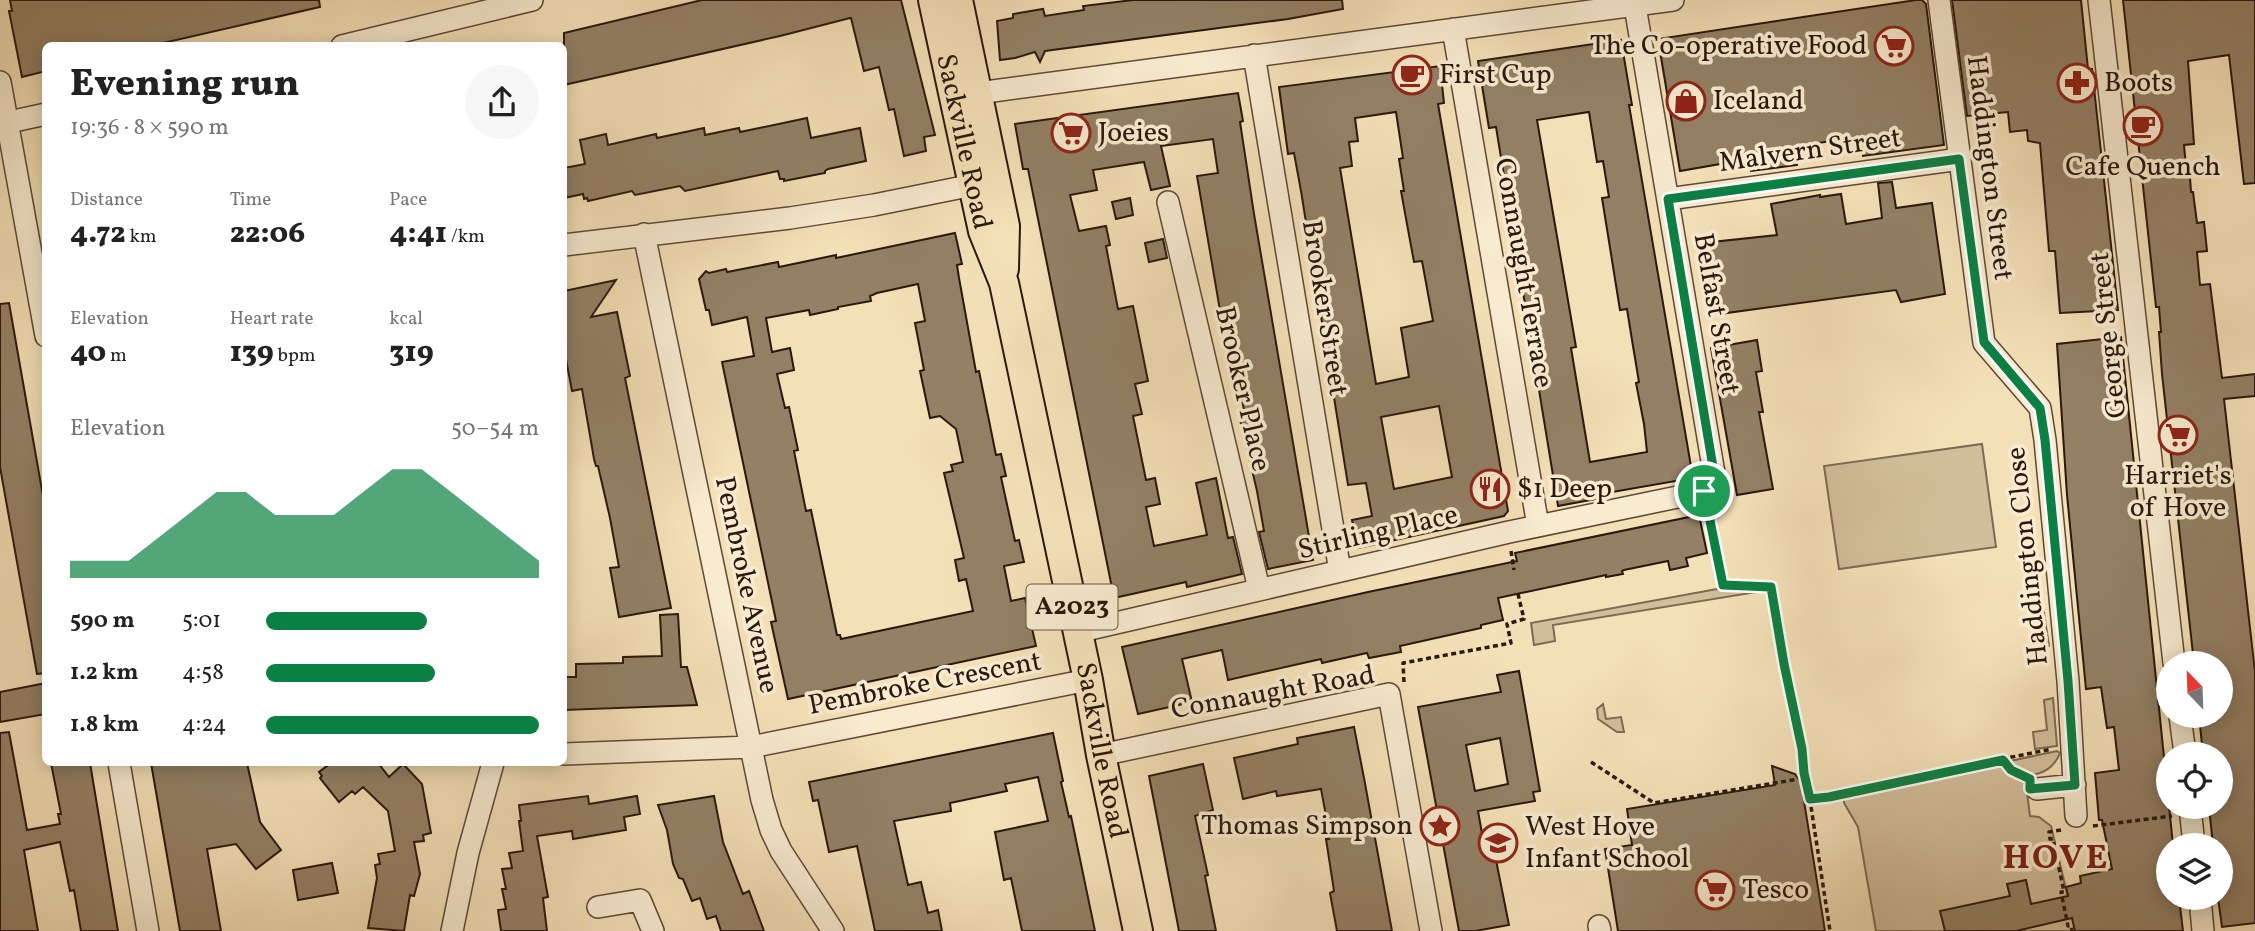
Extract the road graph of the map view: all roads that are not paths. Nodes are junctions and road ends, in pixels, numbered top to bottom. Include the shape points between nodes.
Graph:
1 (532, 0) edge
2 (933, 0) edge
3 (958, 0) edge
4 (1674, 0) edge
5 (1939, 0) edge
6 (2099, 0) edge
7 (1635, 6) junction
8 (1453, 29) junction
9 (359, 42) edge
10 (1254, 55) junction
11 (0, 82) edge
12 (966, 95) junction
13 (42, 115) edge
14 (4, 123) edge
15 (1959, 159) junction
16 (973, 185) junction
17 (1668, 199) junction
18 (1167, 202) dead end
19 (644, 234) junction
20 (567, 245) edge
21 (1004, 282) junction
22 (42, 316) edge
23 (1984, 342) joint
24 (1698, 492) joint
25 (1538, 526) junction
26 (1340, 571) junction
27 (1259, 589) junction
28 (1077, 632) junction
29 (2173, 651) edge
30 (1088, 680) junction
31 (751, 747) junction
32 (567, 754) edge
33 (1101, 755) junction
34 (120, 766) edge
35 (492, 766) edge
36 (2075, 785) junction
37 (2037, 789) road end
38 (2083, 821) road end
39 (598, 907) dead end
40 (2201, 910) edge
41 (148, 931) edge
42 (452, 931) edge
43 (653, 931) edge
44 (833, 931) edge
45 (1138, 931) edge
46 (1431, 931) edge
47 (2203, 931) edge

1 - 9 street
2 - 12 main road, Sackville Road / A2023
3 - 12 main road, Sackville Road / A2023
4 - 7 street
5 - 15 street, Haddington Street
6 - 29 street, George Street
7 - 8 street
7 - 17 street, Belfast Street
8 - 10 street
8 - 25 street, Connaught Terrace
10 - 12 street
10 - 26 street, Brooker Street
11 - 14 street
12 - 16 main road, Sackville Road / A2023
12 - 21 main road, Sackville Road / A2023 via 1005,226
13 - 14 street
14 - 22 street
15 - 17 street, Malvern Street
15 - 23 street, Haddington Street
16 - 19 street via 790,218
16 - 21 main road, Sackville Road / A2023 via 983,231
17 - 24 street, Belfast Street via 1715,479
18 - 27 street, Brooker Place
19 - 20 street
19 - 31 street, Pembroke Avenue
21 - 28 main road, Sackville Road / A2023
23 - 36 street, Haddington Close via 2040,408
24 - 25 street, Stirling Place
25 - 26 street, Stirling Place
26 - 27 street, Stirling Place
27 - 28 street, Stirling Place
28 - 30 main road, Sackville Road / A2023
30 - 31 street, Pembroke Crescent
30 - 33 main road, Sackville Road / A2023
31 - 32 street, Pembroke Crescent
31 - 44 street, Pembroke Avenue via 771,830
33 - 45 main road, Sackville Road / A2023
33 - 46 street, Connaught Road via 1389,694
34 - 41 street
35 - 42 street
36 - 37 street
36 - 38 street, Haddington Close
39 - 43 street via 640,900
40 - 47 street

